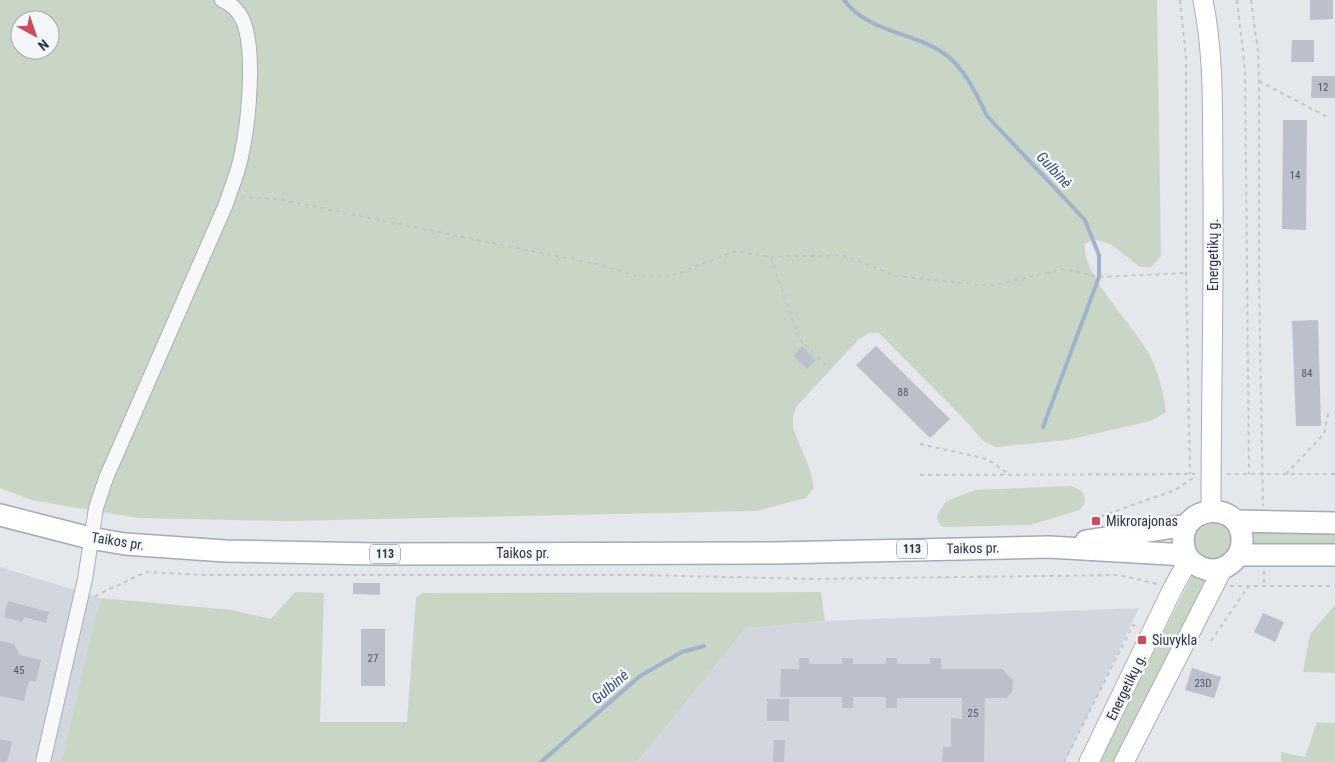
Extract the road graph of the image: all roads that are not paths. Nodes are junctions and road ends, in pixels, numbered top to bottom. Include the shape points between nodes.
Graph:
1 (222, 0) edge
2 (1202, 0) edge
3 (1212, 510) junction
4 (0, 515) edge
5 (1236, 521) junction
6 (1335, 523) edge
7 (1187, 525) junction
8 (90, 538) junction
9 (1049, 547) junction
10 (1335, 555) edge
11 (1188, 557) junction
12 (1225, 570) junction
13 (43, 762) edge
14 (1090, 762) edge
15 (1124, 762) edge

1 - 8 street via 238,11 244,24 251,78 241,158 228,197 106,478
2 - 3 street, Energetikų g. via 1212,87
3 - 5 main road via 1229,515
3 - 7 main road, Taikos pr. / 113 via 1202,512
4 - 8 main road, Taikos pr. / 113
5 - 6 main road
5 - 12 main road via 1242,547
7 - 9 main road, Taikos pr. / 113
7 - 11 main road via 1183,540
8 - 9 main road, Taikos pr. / 113 via 199,550 376,554 774,553
8 - 13 street via 80,604
9 - 11 main road, Taikos pr. / 113
10 - 12 main road, Taikos pr.
11 - 12 main road, Taikos pr. / 113 via 1204,569
11 - 14 street, Energetikų g.
12 - 15 street

